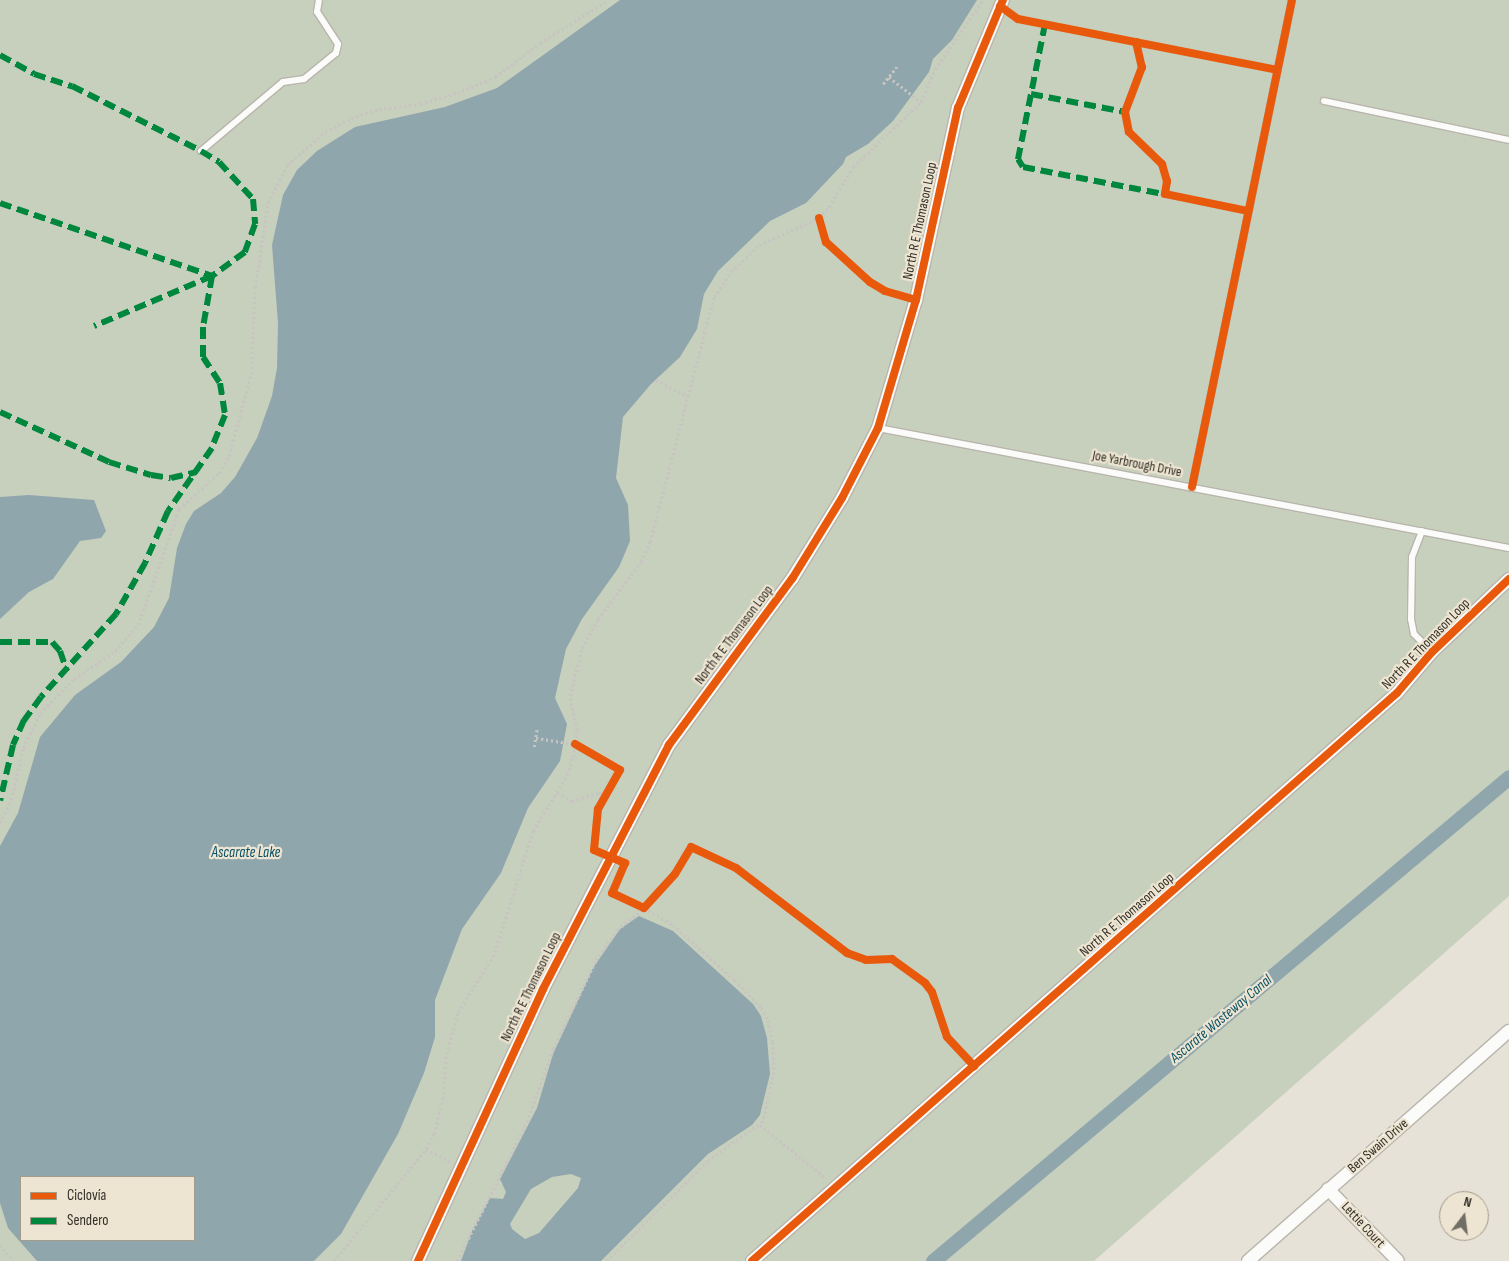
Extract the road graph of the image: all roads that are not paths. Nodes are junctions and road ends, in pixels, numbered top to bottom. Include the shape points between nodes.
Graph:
1 (319, 0) edge
2 (1003, 0) edge
3 (1292, 0) edge
4 (1324, 101) dead end
5 (1509, 140) edge
6 (201, 151) dead end
7 (878, 428) junction
8 (1192, 487) junction
9 (1422, 531) junction
10 (1509, 548) edge
11 (1509, 579) edge
12 (1432, 652) junction
13 (1509, 1031) edge
14 (1328, 1189) junction
15 (418, 1261) edge
16 (752, 1261) edge
17 (1248, 1261) edge
18 (1398, 1261) edge

1 - 6 lane via 318,12 338,44 336,53 304,79 283,82
2 - 7 street, North R E Thomason Loop via 958,108 916,300
3 - 8 lane
4 - 5 lane
7 - 8 lane, Joe Yarbrough Drive
7 - 15 street, North R E Thomason Loop via 842,498 792,579 669,745 542,989
8 - 9 lane, Joe Yarbrough Drive
9 - 10 lane, Joe Yarbrough Drive
9 - 12 lane via 1412,557 1410,619 1414,634
11 - 12 street, North R E Thomason Loop
12 - 16 street, North R E Thomason Loop via 1397,693
13 - 14 street, Ben Swain Drive
14 - 17 street, Ben Swain Drive
14 - 18 street, Lettie Court

